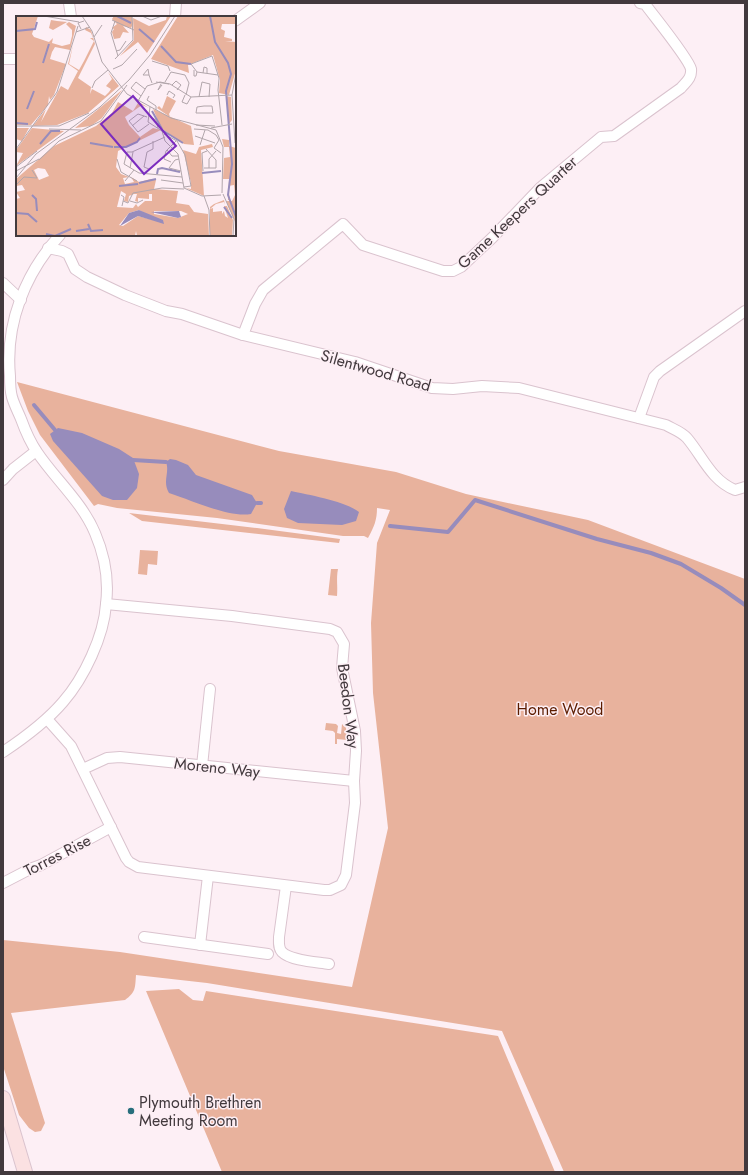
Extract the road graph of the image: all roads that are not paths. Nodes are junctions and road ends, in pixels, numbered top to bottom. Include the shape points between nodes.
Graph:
1 (69, 3) edge
2 (176, 3) edge
3 (260, 3) edge
4 (640, 3) edge
5 (70, 16) edge
6 (175, 16) edge
7 (236, 20) edge
8 (3, 59) edge
9 (16, 59) edge
10 (59, 236) edge
11 (48, 248) junction
12 (3, 284) edge
13 (21, 300) junction
14 (745, 311) edge
15 (243, 334) junction
16 (639, 418) junction
17 (36, 451) junction
18 (3, 480) edge
19 (745, 487) edge
20 (106, 604) junction
21 (210, 689) dead end
22 (47, 719) junction
23 (3, 752) edge
24 (202, 766) junction
25 (83, 769) junction
26 (354, 781) junction
27 (111, 828) junction
28 (208, 876) junction
29 (3, 883) edge
30 (286, 886) junction
31 (144, 937) dead end
32 (200, 945) junction
33 (268, 954) dead end
34 (329, 964) dead end
35 (3, 1098) edge
36 (25, 1172) edge

1 - 5 street
2 - 6 street
3 - 7 street
4 - 15 street, Game Keepers Quarter via 645,4 691,68 689,78 681,88 614,136 602,137 541,187 492,238 457,269 443,271 364,244 343,224 263,290
8 - 9 street
10 - 11 street
11 - 13 street via 32,273
11 - 15 street, Silentwood Road via 68,254 75,269 125,296
12 - 13 street
13 - 17 street via 10,342 11,390 26,432
14 - 16 street via 660,370 654,377
15 - 16 street, Silentwood Road via 355,362 432,388 519,388
16 - 19 street, Silentwood Road via 666,425 682,433 716,478 735,490
17 - 18 street
17 - 20 street via 82,510 95,533 105,570
20 - 22 street via 97,640 81,676 66,699
20 - 26 street, Beedon Way via 239,617 338,632 344,644 342,668 355,736
21 - 24 street
22 - 23 street
22 - 25 street, Beedon Way via 71,746
24 - 25 street, Moreno Way via 120,757 107,758
24 - 26 street, Moreno Way
25 - 27 street, Beedon Way
26 - 30 street, Beedon Way via 347,869 341,885 330,890
27 - 28 street, Beedon Way via 126,858 138,867
27 - 29 street, Torres Rise
28 - 30 street, Beedon Way
28 - 32 street
30 - 34 street via 278,944 280,949 293,958
31 - 32 street
32 - 33 street
35 - 36 street

